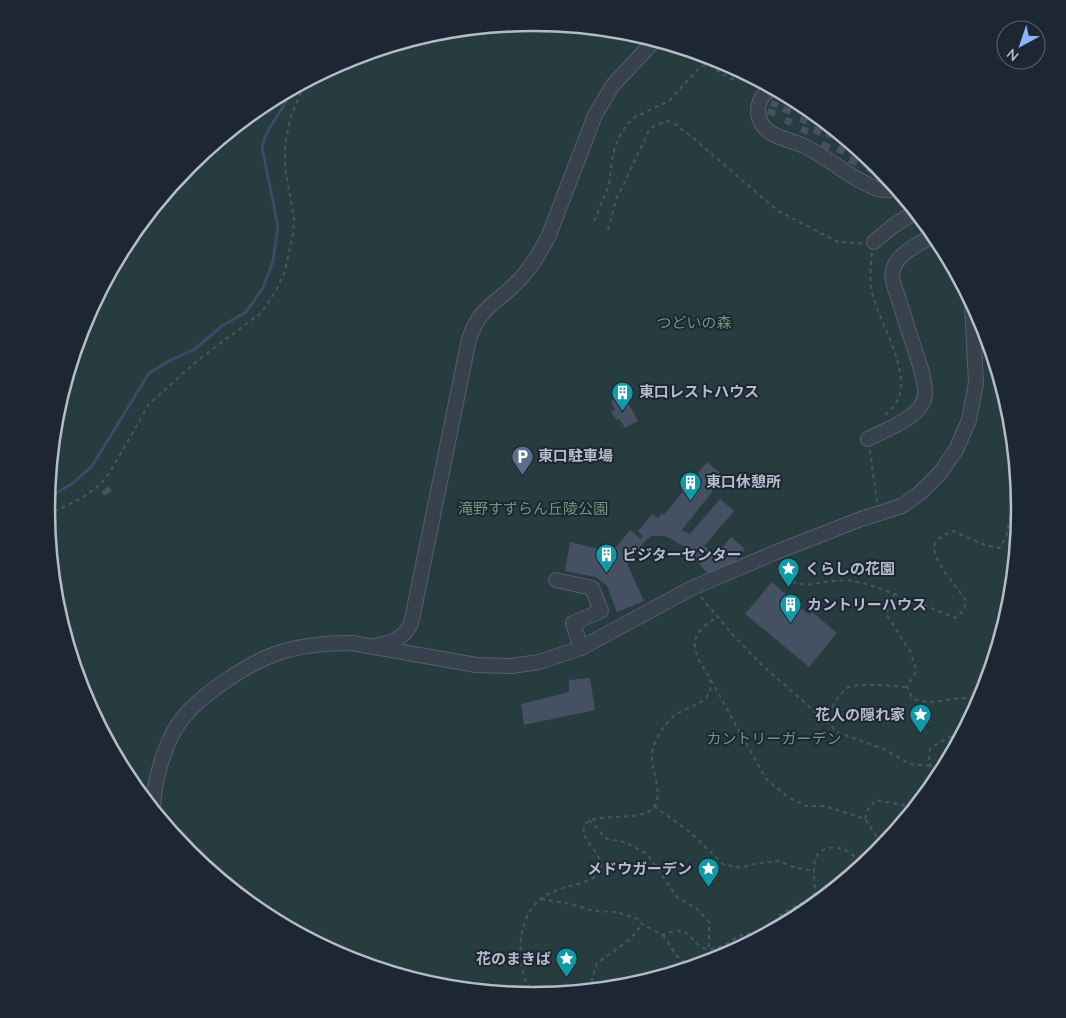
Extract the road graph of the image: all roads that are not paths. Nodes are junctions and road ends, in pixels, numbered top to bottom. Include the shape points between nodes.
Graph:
1 (649, 46) edge
2 (767, 92) edge
3 (888, 190) edge
4 (910, 215) edge
5 (927, 239) edge
6 (874, 242) road end
7 (973, 324) edge
8 (868, 439) road end
9 (556, 580) dead end
10 (376, 646) junction
11 (581, 648) junction
12 (153, 799) edge

1 - 10 street via 613,85 595,115 549,236 530,268 482,313 474,327 411,624 398,640
2 - 3 street via 759,102 758,115 769,131 837,165 856,180 880,190
4 - 6 street
5 - 8 street via 904,253 892,272 922,372 925,398 918,411
7 - 11 street via 976,383 970,420 940,474 921,492 902,506 774,553 692,588
9 - 11 street via 592,588 602,611 573,623
10 - 11 street via 476,665 512,666 540,662
10 - 12 street via 336,643 282,651 234,675 204,697 179,723 157,774

